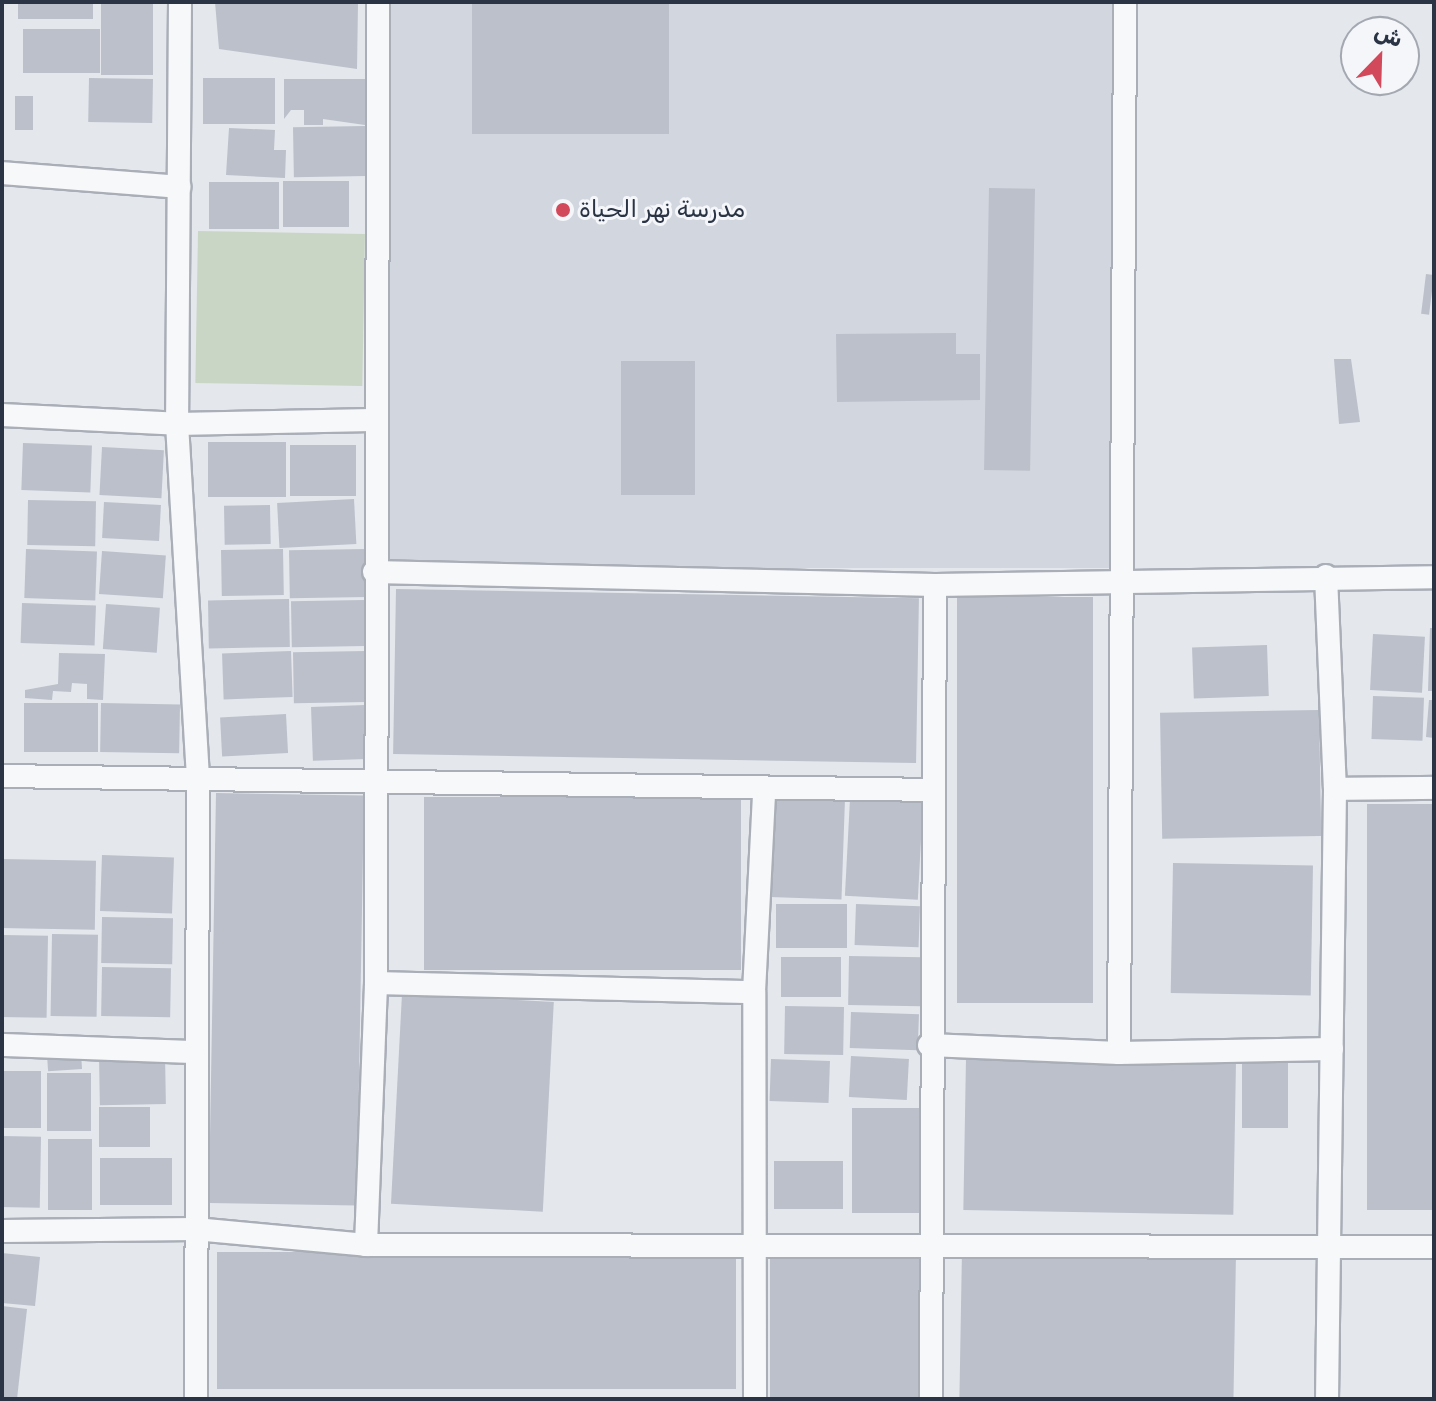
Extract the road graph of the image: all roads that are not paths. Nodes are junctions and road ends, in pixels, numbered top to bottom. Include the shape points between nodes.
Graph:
1 (180, 2) edge
2 (378, 2) edge
3 (1125, 2) edge
4 (2, 173) edge
5 (179, 187) junction
6 (2, 415) edge
7 (372, 420) junction
8 (177, 424) junction
9 (374, 572) junction
10 (1326, 576) junction
11 (1434, 577) edge
12 (1119, 581) junction
13 (935, 585) junction
14 (2, 776) edge
15 (198, 776) junction
16 (374, 787) junction
17 (1434, 788) edge
18 (1335, 789) junction
19 (930, 790) junction
20 (764, 792) junction
21 (376, 983) junction
22 (754, 992) junction
23 (2, 1045) edge
24 (929, 1045) junction
25 (1332, 1049) junction
26 (194, 1052) junction
27 (1119, 1053) junction
28 (195, 1229) junction
29 (2, 1231) edge
30 (927, 1244) junction
31 (366, 1245) junction
32 (759, 1246) junction
33 (1331, 1247) junction
34 (1434, 1247) edge
35 (196, 1399) edge
36 (755, 1399) edge
37 (931, 1399) edge
38 (1327, 1399) edge

1 - 5 street
2 - 7 street
3 - 12 street
4 - 5 street
5 - 8 street
6 - 8 street
7 - 8 street
7 - 9 street
8 - 15 street
9 - 13 street
9 - 16 street
10 - 11 street
10 - 12 street
10 - 18 street
12 - 13 street
12 - 27 street
13 - 19 street
14 - 15 street
15 - 16 street
15 - 26 street
16 - 20 street
16 - 21 street
17 - 18 street
18 - 25 street
19 - 20 street
19 - 24 street
20 - 22 street
21 - 22 street
21 - 31 street
22 - 32 street
23 - 26 street
24 - 27 street
24 - 30 street
25 - 27 street
25 - 33 street
26 - 28 street
28 - 29 street
28 - 31 street
28 - 35 street
30 - 32 street
30 - 33 street
30 - 37 street
31 - 32 street
32 - 36 street
33 - 34 street
33 - 38 street

